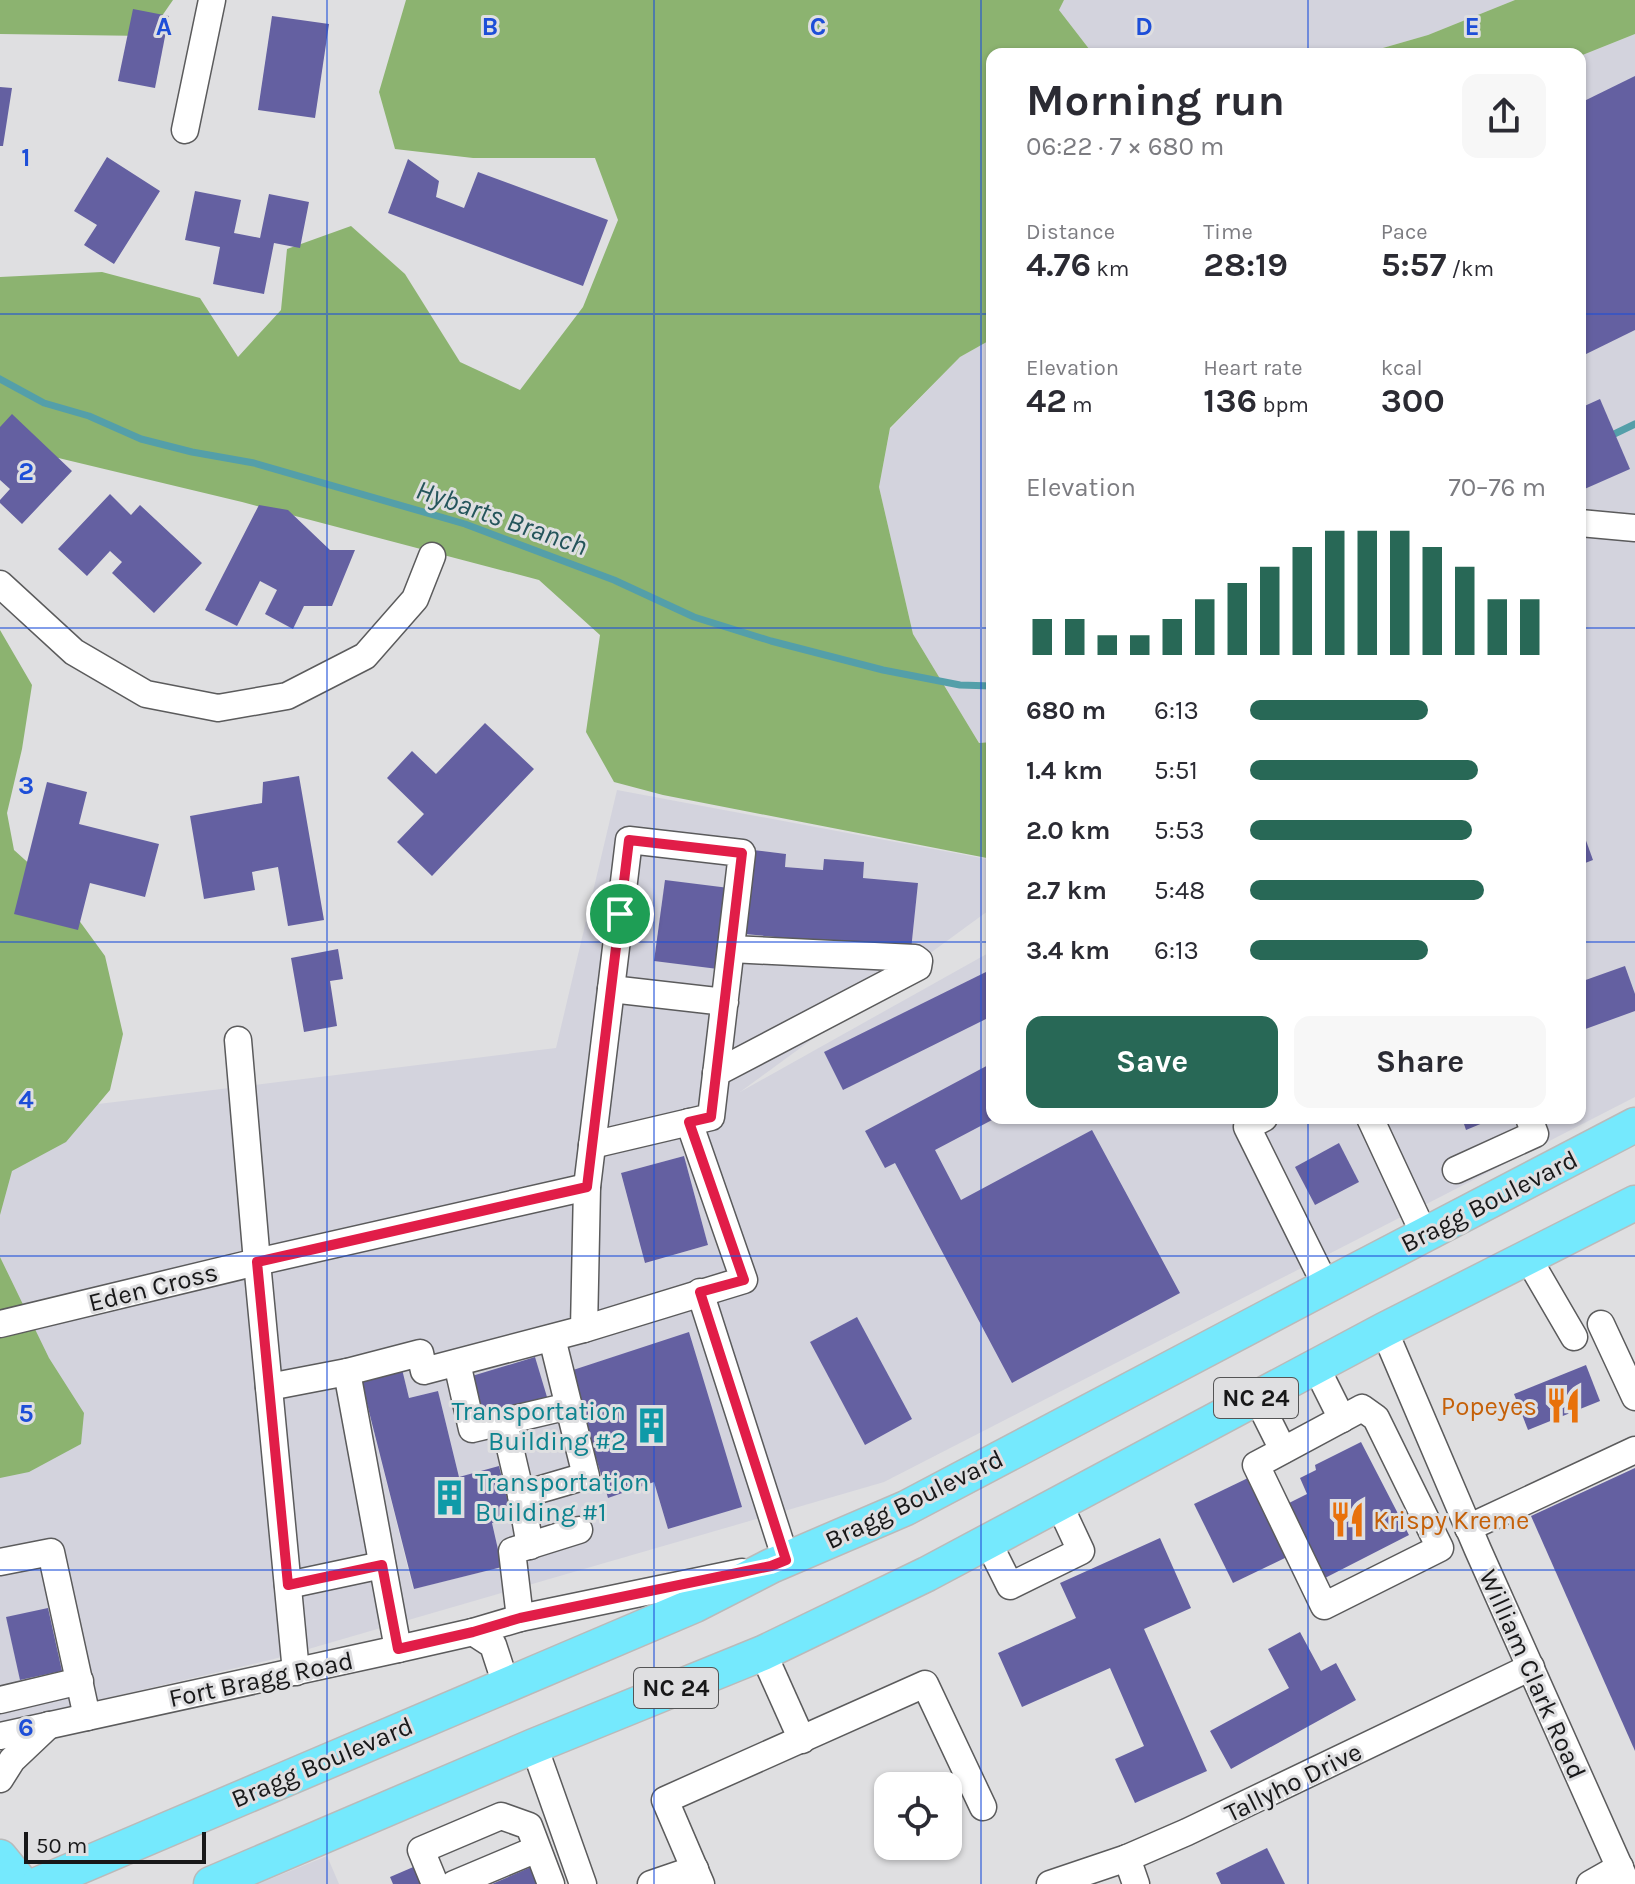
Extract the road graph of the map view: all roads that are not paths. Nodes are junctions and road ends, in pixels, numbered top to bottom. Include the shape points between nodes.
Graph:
1 (212, 0) edge
2 (185, 130) dead end
3 (1586, 524) edge
4 (1635, 528) edge
5 (432, 556) dead end
6 (0, 584) edge
7 (731, 949) junction
8 (611, 989) junction
9 (725, 1002) junction
10 (238, 1040) dead end
11 (716, 1073) junction
12 (689, 1122) junction
13 (1253, 1124) edge
14 (1373, 1124) edge
15 (1531, 1124) edge
16 (1635, 1125) edge
17 (592, 1145) junction
18 (1491, 1154) junction
19 (1456, 1170) dead end
20 (587, 1187) junction
21 (1507, 1191) junction
22 (1635, 1203) edge
23 (1424, 1234) junction
24 (1528, 1258) junction
25 (257, 1262) junction
26 (1326, 1286) junction
27 (700, 1292) junction
28 (0, 1324) edge
29 (1601, 1324) dead end
30 (584, 1329) junction
31 (1384, 1330) junction
32 (1574, 1337) dead end
33 (552, 1338) junction
34 (457, 1363) junction
35 (1316, 1367) junction
36 (347, 1372) junction
37 (269, 1387) junction
38 (1635, 1397) edge
39 (1257, 1398) junction
40 (569, 1406) junction
41 (1342, 1419) junction
42 (504, 1422) junction
43 (1432, 1442) junction
44 (1283, 1450) junction
45 (1635, 1450) edge
46 (1397, 1460) junction
47 (521, 1495) junction
48 (1059, 1504) junction
49 (579, 1530) dead end
50 (1470, 1531) junction
51 (988, 1542) junction
52 (530, 1546) junction
53 (1440, 1548) junction
54 (0, 1562) edge
55 (778, 1563) junction
56 (382, 1565) junction
57 (288, 1585) junction
58 (520, 1618) junction
59 (473, 1632) junction
60 (398, 1649) junction
61 (763, 1653) junction
62 (1531, 1667) junction
63 (296, 1672) junction
64 (80, 1681) junction
65 (506, 1685) junction
66 (0, 1700) edge
67 (87, 1717) junction
68 (49, 1725) junction
69 (4, 1735) edge
70 (802, 1740) junction
71 (534, 1746) junction
72 (0, 1779) edge
73 (983, 1807) dead end
74 (558, 1813) junction
75 (533, 1838) junction
76 (1127, 1858) junction
77 (698, 1876) edge
78 (1624, 1876) edge
79 (229, 1880) edge
80 (39, 1884) edge
81 (435, 1884) edge
82 (454, 1884) edge
83 (551, 1884) edge
84 (583, 1884) edge
85 (651, 1884) edge
86 (1050, 1884) edge
87 (1136, 1884) edge
88 (1590, 1884) edge

1 - 2 street
3 - 4 street
5 - 6 street via 415,599 365,656 287,696 218,708 146,694 74,652
7 - 8 street via 742,853 629,840
7 - 9 street
7 - 11 street via 919,961 918,967
8 - 9 street
8 - 17 street
9 - 11 street
10 - 25 street
11 - 12 street via 711,1117
12 - 17 street
12 - 27 street via 744,1280
13 - 26 street via 1247,1127
14 - 23 street
15 - 18 street via 1535,1134
16 - 21 main road, Bragg Boulevard / NC 24
17 - 20 street
18 - 19 street
18 - 21 street
20 - 25 street, Eden Cross
20 - 30 street
21 - 23 main road, Bragg Boulevard / NC 24
22 - 24 main road, NC 24
23 - 26 main road, Bragg Boulevard / NC 24
24 - 31 main road, NC 24
24 - 32 street
25 - 28 street, Eden Cross
25 - 37 street
26 - 55 main road, Bragg Boulevard / NC 24 via 906,1508
27 - 30 street
27 - 55 street
29 - 38 street
30 - 33 street
31 - 35 main road, NC 24
31 - 43 street, William Clark Road
33 - 34 street
33 - 40 street
34 - 36 street via 424,1371 420,1353
34 - 42 street via 472,1429
35 - 39 main road, NC 24
35 - 41 street
36 - 37 street
36 - 56 street
37 - 57 street
39 - 44 street
39 - 48 main road, NC 24
40 - 42 street
40 - 47 street via 586,1476
41 - 44 street
41 - 46 street via 1362,1408 1370,1412
42 - 47 street
43 - 46 street
43 - 50 street, William Clark Road
44 - 53 street via 1256,1465 1324,1606
45 - 50 street
46 - 53 street
47 - 52 street
48 - 51 main road, NC 24
48 - 51 street via 1081,1551 1010,1586
49 - 52 street
50 - 53 street
50 - 62 street, William Clark Road
51 - 61 main road, NC 24
52 - 58 street via 512,1551
54 - 64 street via 51,1552
55 - 58 street, Fort Bragg Road
55 - 65 main road, Bragg Boulevard / NC 24 via 695,1605
56 - 57 street
56 - 60 street
57 - 63 street
58 - 59 street, Fort Bragg Road
59 - 60 street, Fort Bragg Road
59 - 65 street via 493,1645
60 - 63 street, Fort Bragg Road
61 - 70 street
61 - 71 main road, NC 24
62 - 76 street, Tallyho Drive
62 - 78 street, William Clark Road
63 - 67 street, Fort Bragg Road
64 - 66 street
64 - 67 street
65 - 80 main road, Bragg Boulevard / NC 24
66 - 69 street
67 - 68 street, Fort Bragg Road
68 - 69 street, Fort Bragg Road
68 - 72 street
70 - 73 street via 925,1684
70 - 77 street via 665,1800
71 - 74 street
71 - 79 main road, NC 24
74 - 75 street
74 - 84 street
75 - 81 street via 501,1816 421,1850
75 - 82 street
75 - 83 street
76 - 86 street, Tallyho Drive
76 - 87 street
77 - 85 street
78 - 88 street

